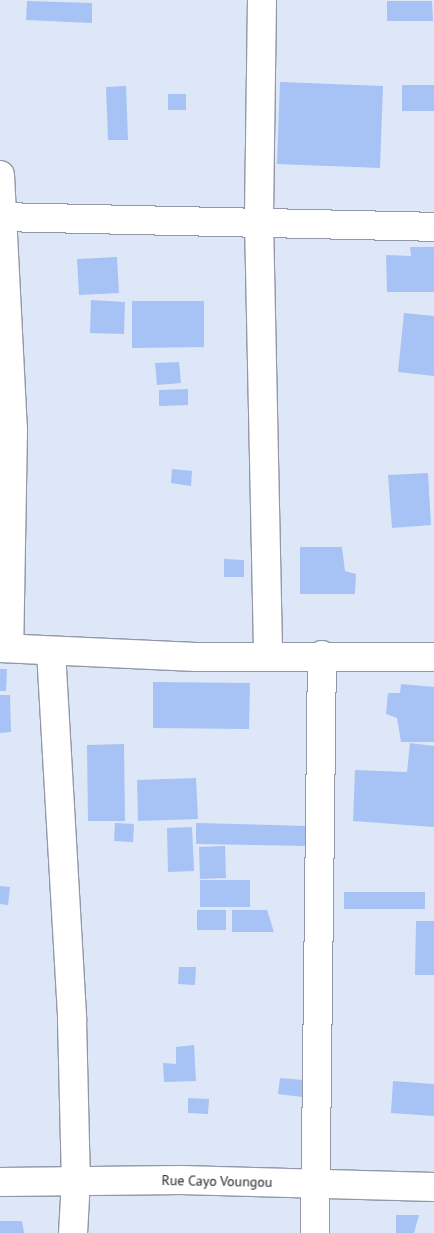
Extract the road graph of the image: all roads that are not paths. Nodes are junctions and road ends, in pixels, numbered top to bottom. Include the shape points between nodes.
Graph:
1 (262, 0) edge
2 (0, 175) edge
3 (0, 217) edge
4 (259, 220) junction
5 (434, 227) edge
6 (5, 648) edge
7 (52, 651) junction
8 (268, 654) junction
9 (322, 655) junction
10 (434, 658) edge
11 (76, 1180) junction
12 (0, 1182) edge
13 (315, 1184) junction
14 (434, 1188) edge
15 (73, 1233) edge
16 (315, 1233) edge

1 - 4 street
2 - 3 street
3 - 4 street
3 - 6 street via 13,429
4 - 5 street
4 - 8 street
6 - 7 street
7 - 8 street via 196,657
7 - 11 street via 72,1020
8 - 9 street
9 - 10 street
9 - 13 street
11 - 12 street, Rue Cayo Voungou
11 - 13 street, Rue Cayo Voungou
11 - 15 street
13 - 14 street, Rue Cayo Voungou
13 - 16 street

